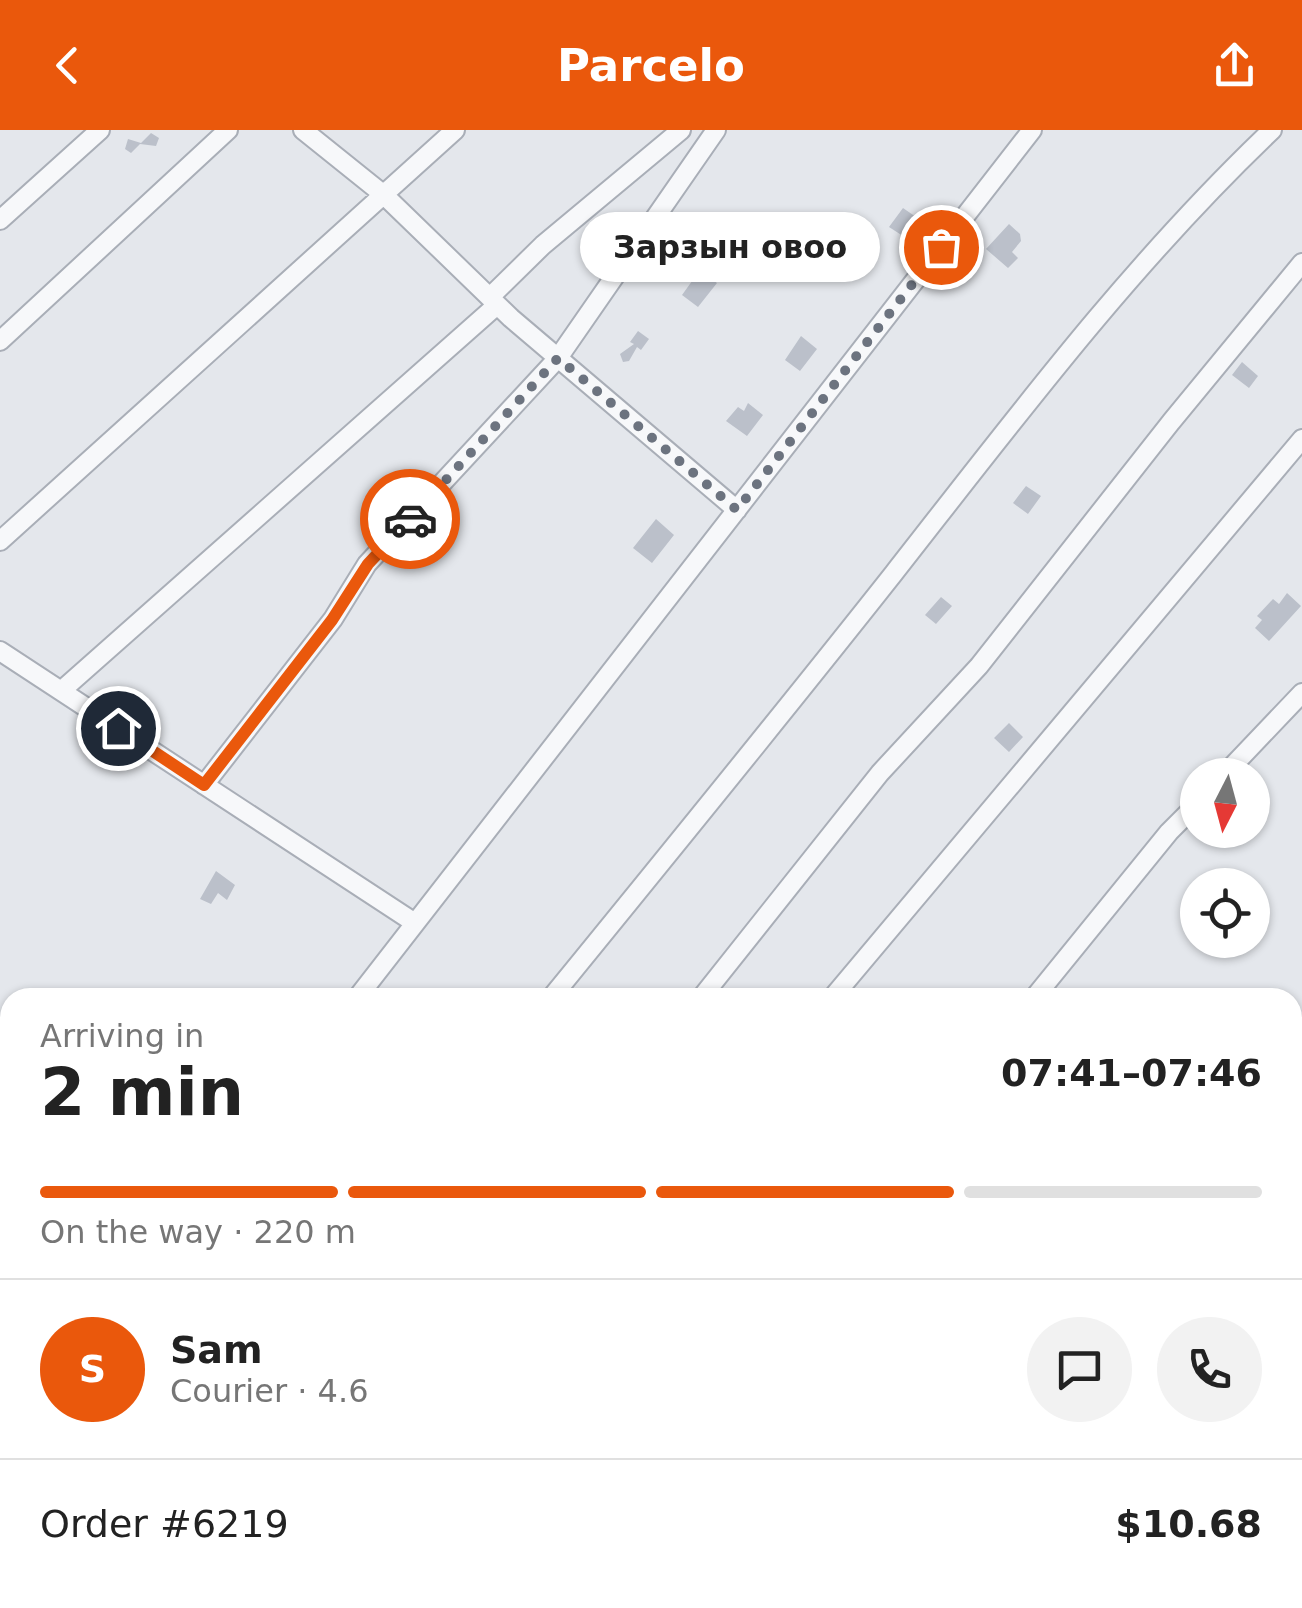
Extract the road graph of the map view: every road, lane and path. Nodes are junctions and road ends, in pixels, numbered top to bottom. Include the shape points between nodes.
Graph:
1 (100, 130) edge
2 (228, 130) edge
3 (303, 130) edge
4 (455, 130) edge
5 (680, 130) edge
6 (716, 130) edge
7 (1032, 130) edge
8 (1272, 130) edge
9 (384, 195) junction
10 (0, 220) edge
11 (1302, 263) edge
12 (493, 301) junction
13 (0, 340) edge
14 (558, 358) junction
15 (1302, 439) edge
16 (737, 510) junction
17 (0, 541) edge
18 (0, 651) edge
19 (61, 691) junction
20 (1302, 693) edge
21 (1240, 758) edge
22 (204, 785) junction
23 (1180, 821) edge
24 (415, 923) junction
25 (365, 988) edge
26 (559, 988) edge
27 (709, 988) edge
28 (840, 988) edge
29 (1042, 988) edge

1 - 10 street
2 - 13 street
3 - 9 street
4 - 9 street
5 - 12 street via 568,223
6 - 14 street
7 - 16 street
8 - 26 street via 1088,325
9 - 12 street
9 - 17 street
11 - 27 street via 979,666 880,773
12 - 14 street
12 - 19 street
14 - 16 street
14 - 22 street via 368,564
15 - 28 street
16 - 24 street
18 - 19 street
19 - 22 street
20 - 21 street
22 - 24 street
23 - 29 street
24 - 25 street

